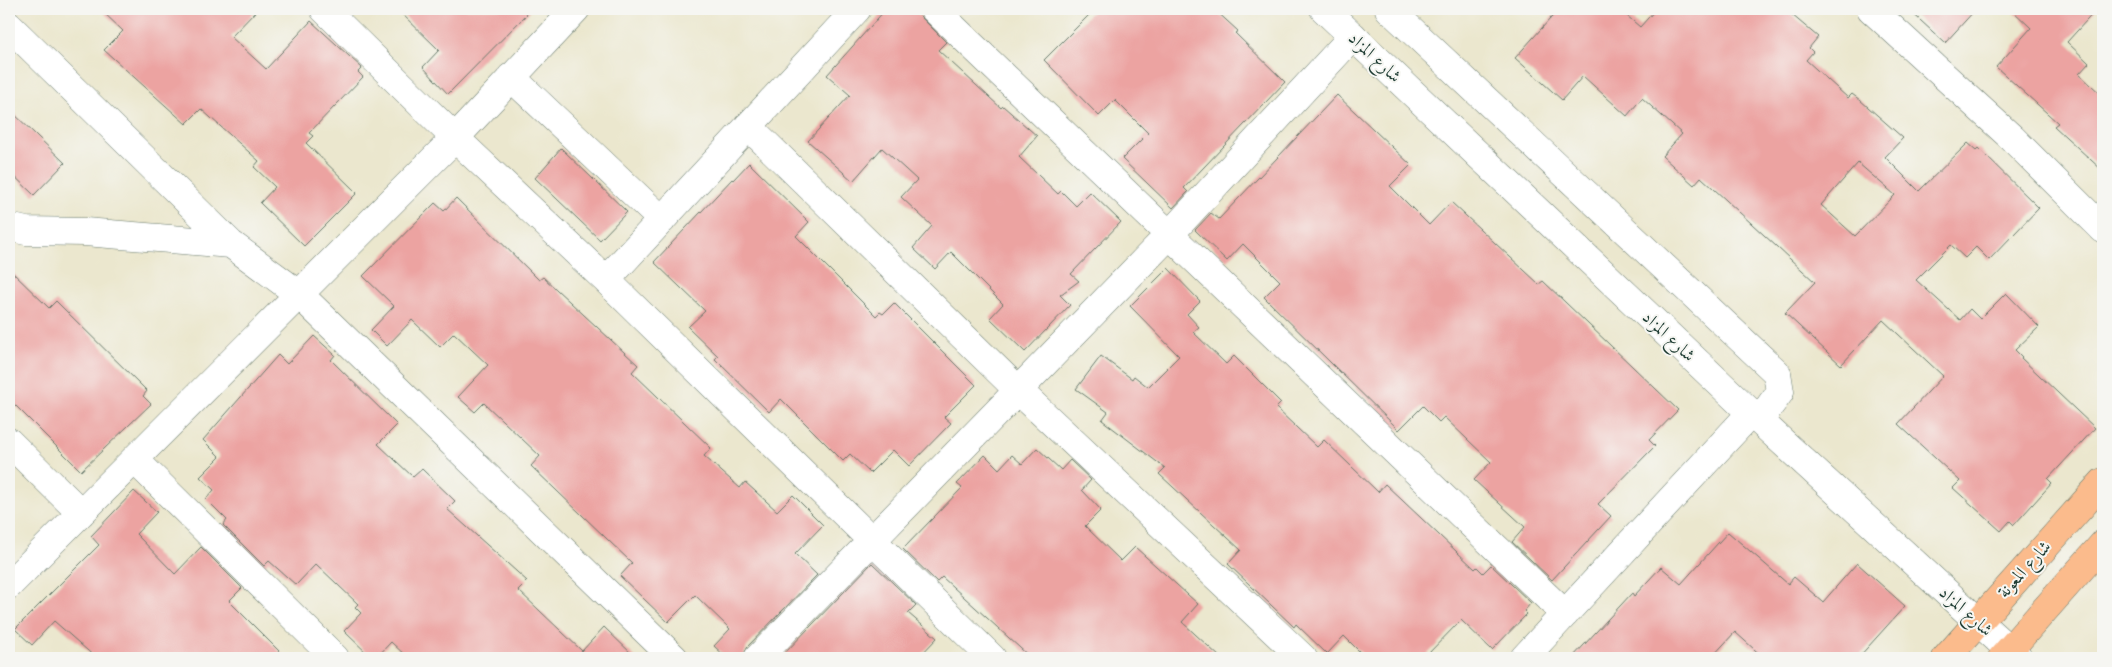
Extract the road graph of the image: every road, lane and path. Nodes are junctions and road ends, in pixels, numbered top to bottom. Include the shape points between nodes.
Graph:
1 (324, 9) edge
2 (576, 9) edge
3 (857, 9) edge
4 (934, 9) edge
5 (1324, 9) edge
6 (1388, 9) edge
7 (1871, 9) edge
8 (9, 26) edge
9 (1353, 36) junction
10 (510, 77) junction
11 (748, 126) junction
12 (455, 138) junction
13 (662, 220) junction
14 (9, 227) edge
15 (2103, 228) edge
16 (1170, 234) junction
17 (231, 244) junction
18 (606, 280) junction
19 (300, 295) junction
20 (1018, 391) junction
21 (1756, 415) junction
22 (9, 442) edge
23 (135, 460) junction
24 (2103, 482) edge
25 (80, 513) junction
26 (871, 541) junction
27 (2103, 544) edge
28 (9, 585) edge
29 (1565, 614) junction
30 (1978, 622) junction
31 (2010, 656) edge
32 (335, 658) edge
33 (674, 658) edge
34 (758, 658) edge
35 (992, 658) edge
36 (1303, 658) edge
37 (1524, 658) edge
38 (1946, 658) edge

1 - 12 street
2 - 10 street
3 - 11 street
4 - 16 street
5 - 9 street, شارع المزاد
6 - 21 street via 1777,373 1780,392
7 - 15 street via 2012,138
8 - 17 street
9 - 16 street
9 - 21 street, شارع المزاد
10 - 12 street
10 - 13 street
11 - 13 street
11 - 20 street
12 - 18 street
12 - 19 street
13 - 18 street
14 - 17 street
16 - 20 street
16 - 29 street
17 - 19 street
18 - 26 street
19 - 23 street
19 - 33 street
20 - 26 street
20 - 36 street
21 - 29 street
21 - 30 street, شارع المزاد
22 - 25 street
23 - 25 street
23 - 32 street
24 - 30 highway, شارع المعونة
25 - 28 street
26 - 34 street
26 - 35 street
27 - 31 highway
29 - 37 street
30 - 31 street, شارع المزاد
30 - 38 highway, شارع المعونة

